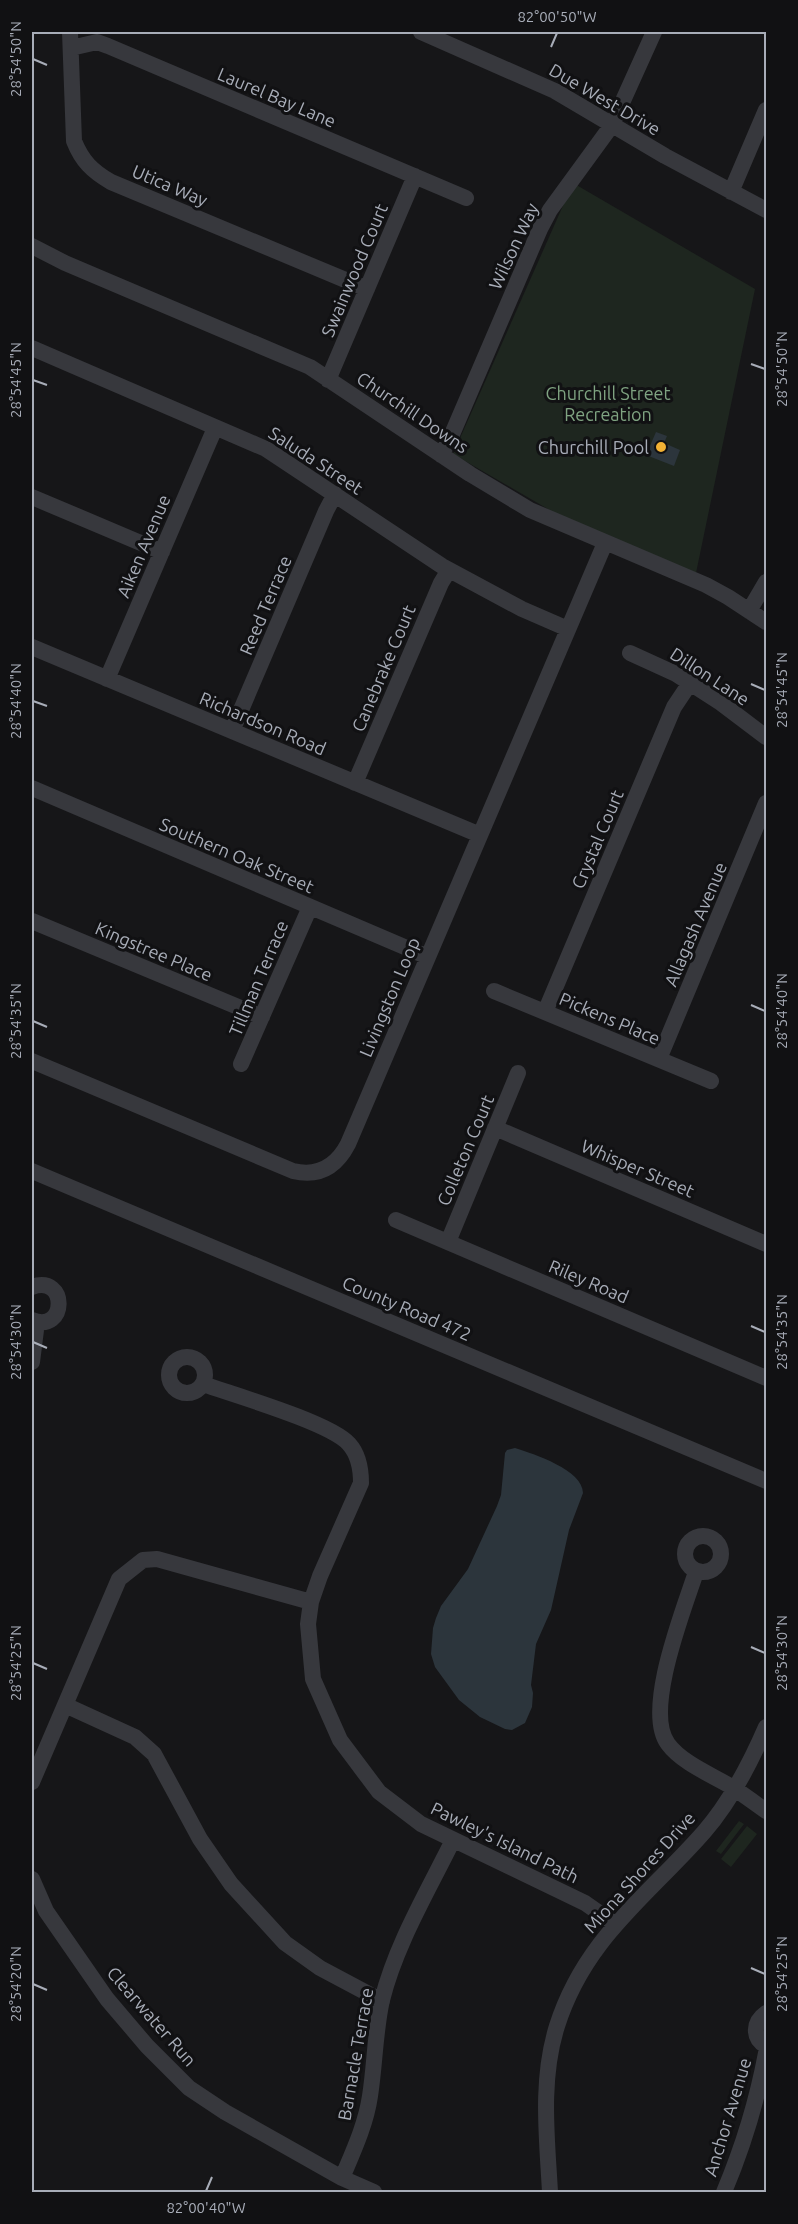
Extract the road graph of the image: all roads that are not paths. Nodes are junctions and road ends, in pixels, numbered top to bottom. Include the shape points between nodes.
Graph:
1 (421, 32) edge
2 (654, 32) edge
3 (71, 40) edge
4 (766, 110) edge
5 (612, 125) junction
6 (415, 176) junction
7 (731, 192) junction
8 (466, 198) dead end
9 (766, 210) edge
10 (32, 246) edge
11 (367, 289) junction
12 (32, 348) edge
13 (328, 380) junction
14 (215, 428) junction
15 (441, 454) junction
16 (335, 494) junction
17 (32, 497) edge
18 (605, 543) junction
19 (162, 552) junction
20 (449, 570) junction
21 (766, 582) edge
22 (749, 610) junction
23 (766, 622) edge
24 (568, 629) junction
25 (32, 647) edge
26 (630, 653) dead end
27 (107, 679) junction
28 (690, 683) junction
29 (232, 731) junction
30 (766, 737) edge
31 (355, 783) junction
32 (32, 788) edge
33 (766, 803) edge
34 (480, 836) junction
35 (310, 907) junction
36 (32, 921) edge
37 (428, 957) junction
38 (494, 991) dead end
39 (545, 1012) junction
40 (262, 1017) junction
41 (659, 1059) junction
42 (32, 1061) edge
43 (242, 1064) dead end
44 (518, 1073) dead end
45 (711, 1081) dead end
46 (495, 1128) junction
47 (32, 1171) edge
48 (396, 1220) dead end
49 (448, 1242) junction
50 (766, 1244) edge
51 (32, 1287) edge
52 (34, 1321) edge
53 (32, 1362) edge
54 (766, 1378) edge
55 (203, 1384) dead end
56 (766, 1480) edge
57 (696, 1572) dead end
58 (311, 1602) junction
59 (65, 1705) junction
60 (766, 1727) edge
61 (32, 1782) edge
62 (735, 1789) junction
63 (766, 1811) edge
64 (453, 1840) junction
65 (32, 1880) edge
66 (615, 1924) junction
67 (382, 2001) junction
68 (766, 2013) edge
69 (766, 2046) edge
70 (766, 2053) edge
71 (342, 2178) junction
72 (374, 2193) edge
73 (550, 2193) edge
74 (724, 2193) edge

1 - 5 street, Due West Drive via 555,91
2 - 5 street, Wilson Way
3 - 6 street, Laurel Bay Lane via 108,45
3 - 11 street, Utica Way via 74,141 83,160 97,174
4 - 7 street
5 - 7 street, Due West Drive
5 - 15 street, Wilson Way via 540,229
6 - 8 street, Laurel Bay Lane
6 - 11 street, Swainwood Court
7 - 9 street, Due West Drive
10 - 13 street, Churchill Downs via 294,359
11 - 13 street, Swainwood Court
12 - 14 street, Saluda Street
13 - 15 street, Churchill Downs
14 - 16 street, Saluda Street via 266,449
14 - 19 street, Aiken Avenue
15 - 18 street, Churchill Downs via 530,510
16 - 20 street, Saluda Street
16 - 29 street, Reed Terrace
17 - 19 street
18 - 22 street, Churchill Downs via 706,585
18 - 24 street, Livingston Loop
19 - 27 street, Aiken Avenue
20 - 24 street, Saluda Street
20 - 31 street, Canebrake Court
21 - 22 street
22 - 23 street, Churchill Downs
24 - 34 street, Livingston Loop
25 - 27 street, Richardson Road
26 - 28 street, Dillon Lane
27 - 29 street, Richardson Road
28 - 30 street, Dillon Lane
28 - 39 street, Crystal Court via 674,707
29 - 31 street, Richardson Road
31 - 34 street, Richardson Road
32 - 35 street, Southern Oak Street
33 - 41 street, Allagash Avenue
34 - 37 street, Livingston Loop
35 - 37 street, Southern Oak Street
35 - 40 street, Tillman Terrace
36 - 40 street, Kingstree Place
37 - 42 street, Livingston Loop via 348,1144 334,1163 317,1172 293,1172
38 - 39 street, Pickens Place
39 - 41 street, Pickens Place
40 - 43 street, Tillman Terrace
41 - 45 street, Pickens Place
44 - 46 street, Colleton Court
46 - 49 street, Colleton Court
46 - 50 street, Whisper Street
47 - 56 street, County Road 472
48 - 49 street, Riley Road
49 - 54 street, Riley Road
51 - 52 street via 50,1287 60,1304 50,1320
52 - 53 street
55 - 58 street, Pawley's Island Path via 329,1430 349,1443 357,1456 361,1483
57 - 62 street via 673,1641 658,1706 662,1735 683,1758
58 - 59 street via 157,1559 143,1560 119,1579
58 - 64 street, Pawley's Island Path via 308,1624 313,1679 340,1740 379,1792 421,1824
59 - 61 street
59 - 67 street via 135,1737 154,1754 200,1839 231,1884 285,1943 320,1968
60 - 62 street, Miona Shores Drive
62 - 63 street
62 - 66 street, Miona Shores Drive via 705,1831
64 - 66 street, Pawley's Island Path via 585,1903
64 - 67 street, Barnacle Terrace via 405,1937
65 - 71 street, Clearwater Run via 46,1911 107,1999 189,2088
66 - 73 street, Miona Shores Drive via 577,1979 557,2027 545,2091
67 - 71 street, Barnacle Terrace via 370,2098
68 - 69 street, Anchor Avenue via 755,2028 758,2040
70 - 74 street, Anchor Avenue via 756,2100
71 - 72 street, Clearwater Run

